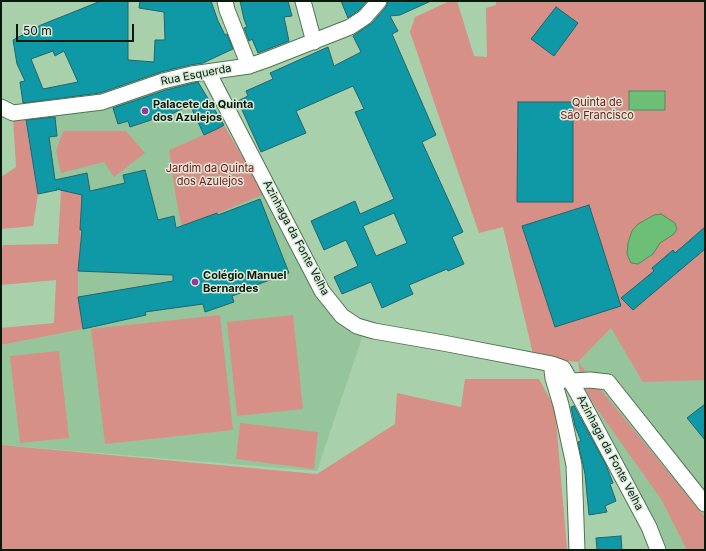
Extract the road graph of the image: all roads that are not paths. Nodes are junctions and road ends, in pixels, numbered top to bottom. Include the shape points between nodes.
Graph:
1 (225, 1) edge
2 (303, 1) edge
3 (379, 1) edge
4 (314, 42) junction
5 (249, 66) junction
6 (208, 72) junction
7 (1, 107) edge
8 (552, 371) junction
9 (571, 381) junction
10 (705, 504) edge
11 (577, 550) edge
12 (658, 550) edge

1 - 5 street
2 - 4 street
3 - 4 street, Rua Esquerda via 365,17 350,27
4 - 5 street, Rua Esquerda
5 - 6 street, Rua Esquerda
6 - 7 street, Rua Esquerda via 163,80 102,102 13,113
6 - 8 street, Azinhaga da Fonte Velha via 322,291 342,316 357,326 374,331 451,345
8 - 9 street
8 - 11 street, Azinhaga da Fonte Velha via 574,465
9 - 10 street via 608,382
9 - 12 street, Azinhaga da Fonte Velha via 649,526

